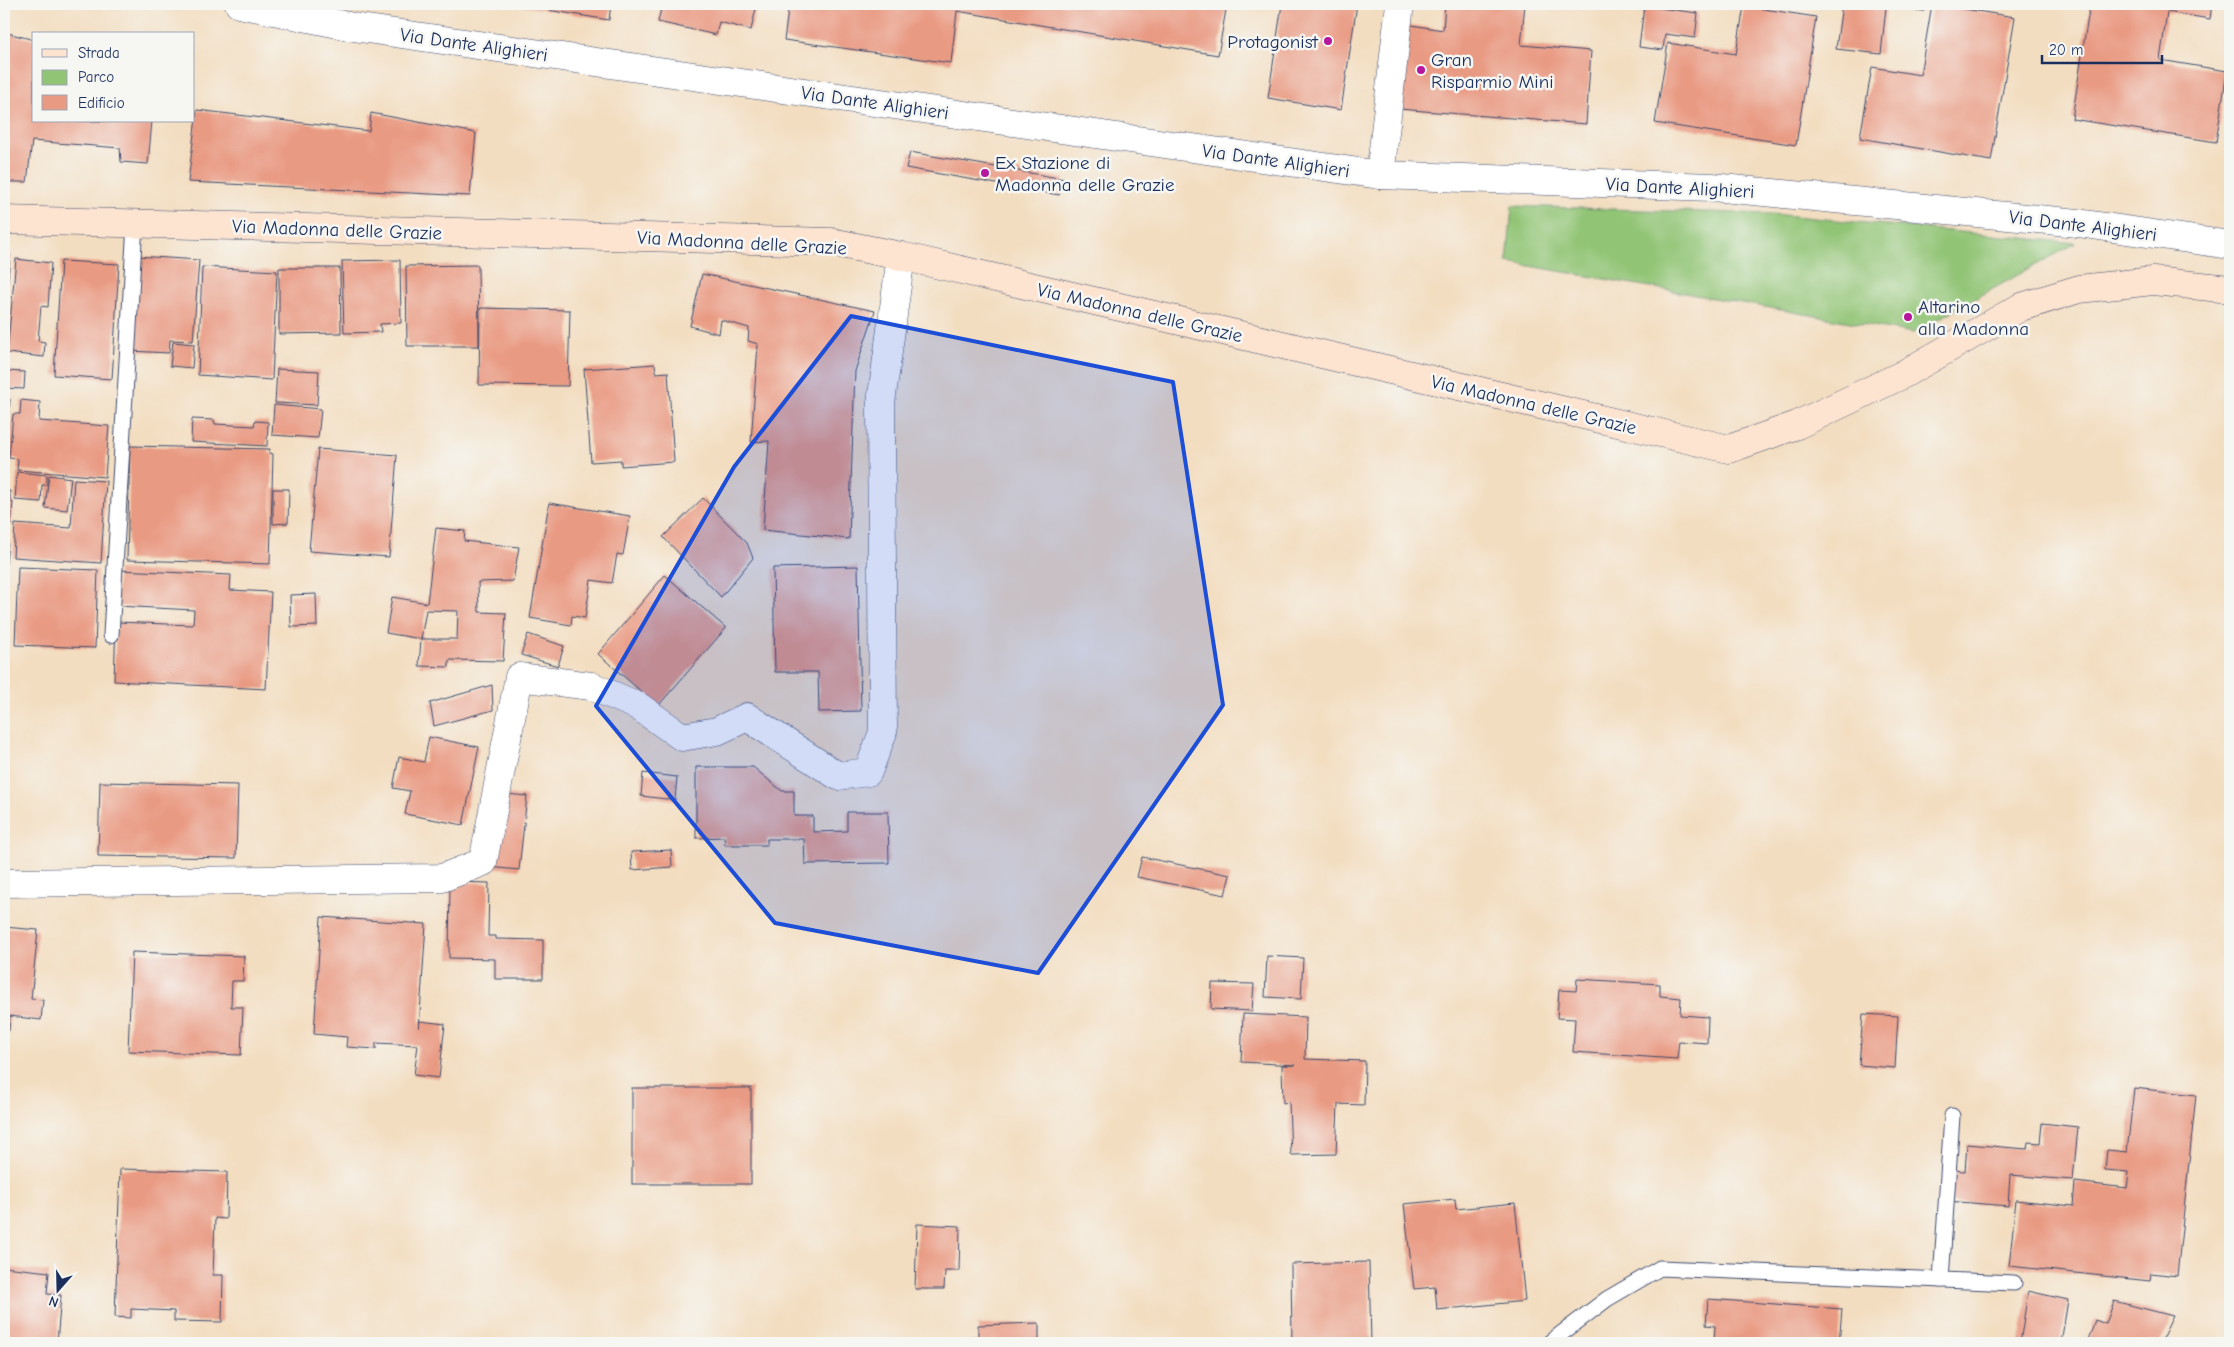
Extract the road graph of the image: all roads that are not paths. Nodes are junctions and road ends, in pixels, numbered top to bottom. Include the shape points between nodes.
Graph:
1 (239, 4) edge
2 (1400, 4) edge
3 (1380, 175) junction
4 (4, 220) edge
5 (135, 224) junction
6 (2230, 245) edge
7 (901, 256) junction
8 (2230, 289) edge
9 (111, 635) dead end
10 (4, 883) edge
11 (1952, 1116) dead end
12 (1941, 1280) junction
13 (2014, 1283) dead end
14 (1549, 1343) edge

1 - 3 street, Via Dante Alighieri via 363,28
2 - 3 street
3 - 6 street, Via Dante Alighieri via 1712,186 2078,223
4 - 5 main road, Via Madonna delle Grazie
5 - 7 main road, Via Madonna delle Grazie via 831,242
5 - 9 lane
7 - 8 main road, Via Madonna delle Grazie via 1729,449 1797,425 1902,375 2021,307 2079,289 2153,281
7 - 10 street via 881,403 883,732 868,772 838,776 747,717 717,731 682,736 638,706 591,686 519,677 483,862 442,878
11 - 12 lane
12 - 13 lane
12 - 14 lane via 1660,1268 1607,1299

